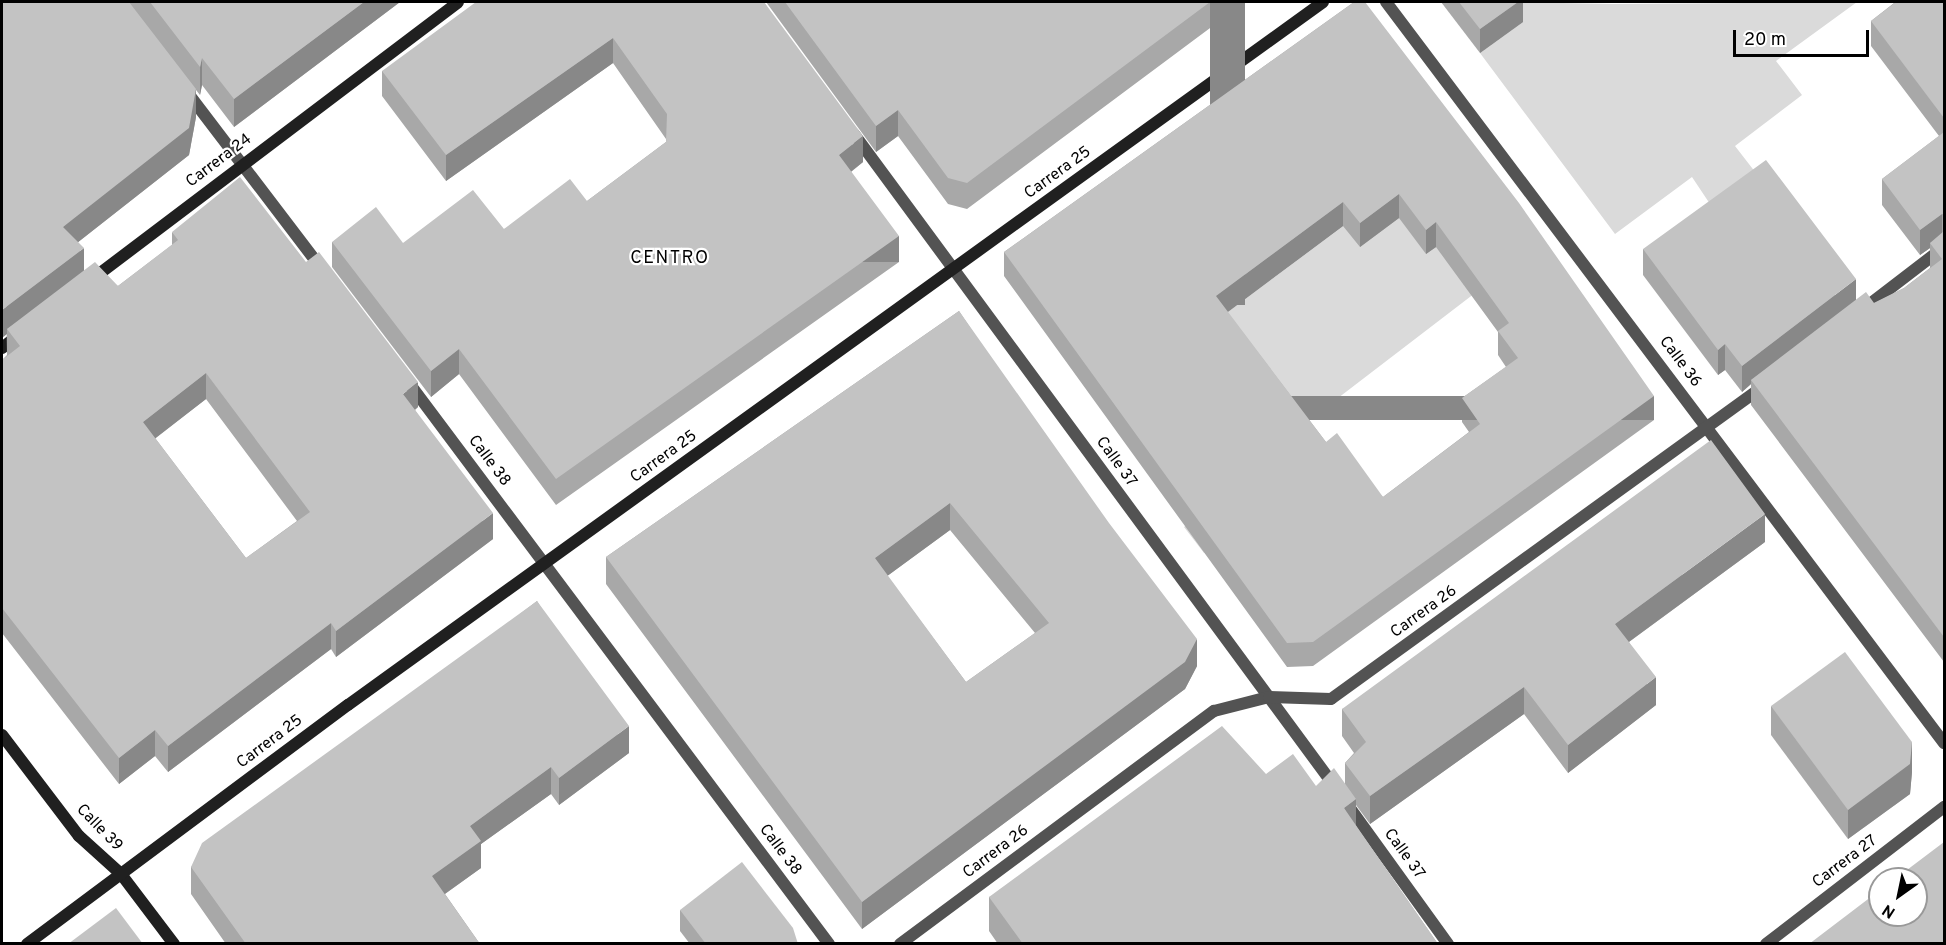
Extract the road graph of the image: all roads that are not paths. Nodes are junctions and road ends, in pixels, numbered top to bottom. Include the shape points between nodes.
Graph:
1 (458, 2) edge
2 (1323, 2) edge
3 (1386, 2) edge
4 (177, 78) edge
5 (848, 126) edge
6 (241, 164) junction
7 (1944, 247) edge
8 (954, 270) junction
9 (328, 278) edge
10 (75, 291) edge
11 (1850, 319) edge
12 (29, 327) edge
13 (2, 348) edge
14 (401, 373) edge
15 (1775, 377) edge
16 (1709, 427) junction
17 (546, 562) junction
18 (1269, 697) junction
19 (2, 735) edge
20 (1944, 743) edge
21 (1944, 807) edge
22 (121, 874) junction
23 (27, 944) edge
24 (174, 944) edge
25 (829, 944) edge
26 (900, 944) edge
27 (1448, 944) edge
28 (1766, 944) edge

1 - 6 main road, Carrera 24
2 - 8 main road, Carrera 25
3 - 16 street, Calle 36
4 - 6 street
5 - 8 street, Calle 37
6 - 9 street
6 - 10 main road, Carrera 24
7 - 11 street
8 - 17 main road, Carrera 25
8 - 18 street, Calle 37
12 - 13 main road
14 - 17 street, Calle 38
15 - 16 street, Carrera 26
16 - 18 street, Carrera 26 via 1331,699
16 - 20 street, Calle 36
17 - 22 main road, Carrera 25
17 - 25 street, Calle 38
18 - 26 street, Carrera 26 via 1214,711
18 - 27 street, Calle 37
19 - 22 main road, Calle 39 via 79,836
21 - 28 street, Carrera 27
22 - 23 main road, Carrera 25
22 - 24 main road, Calle 39

